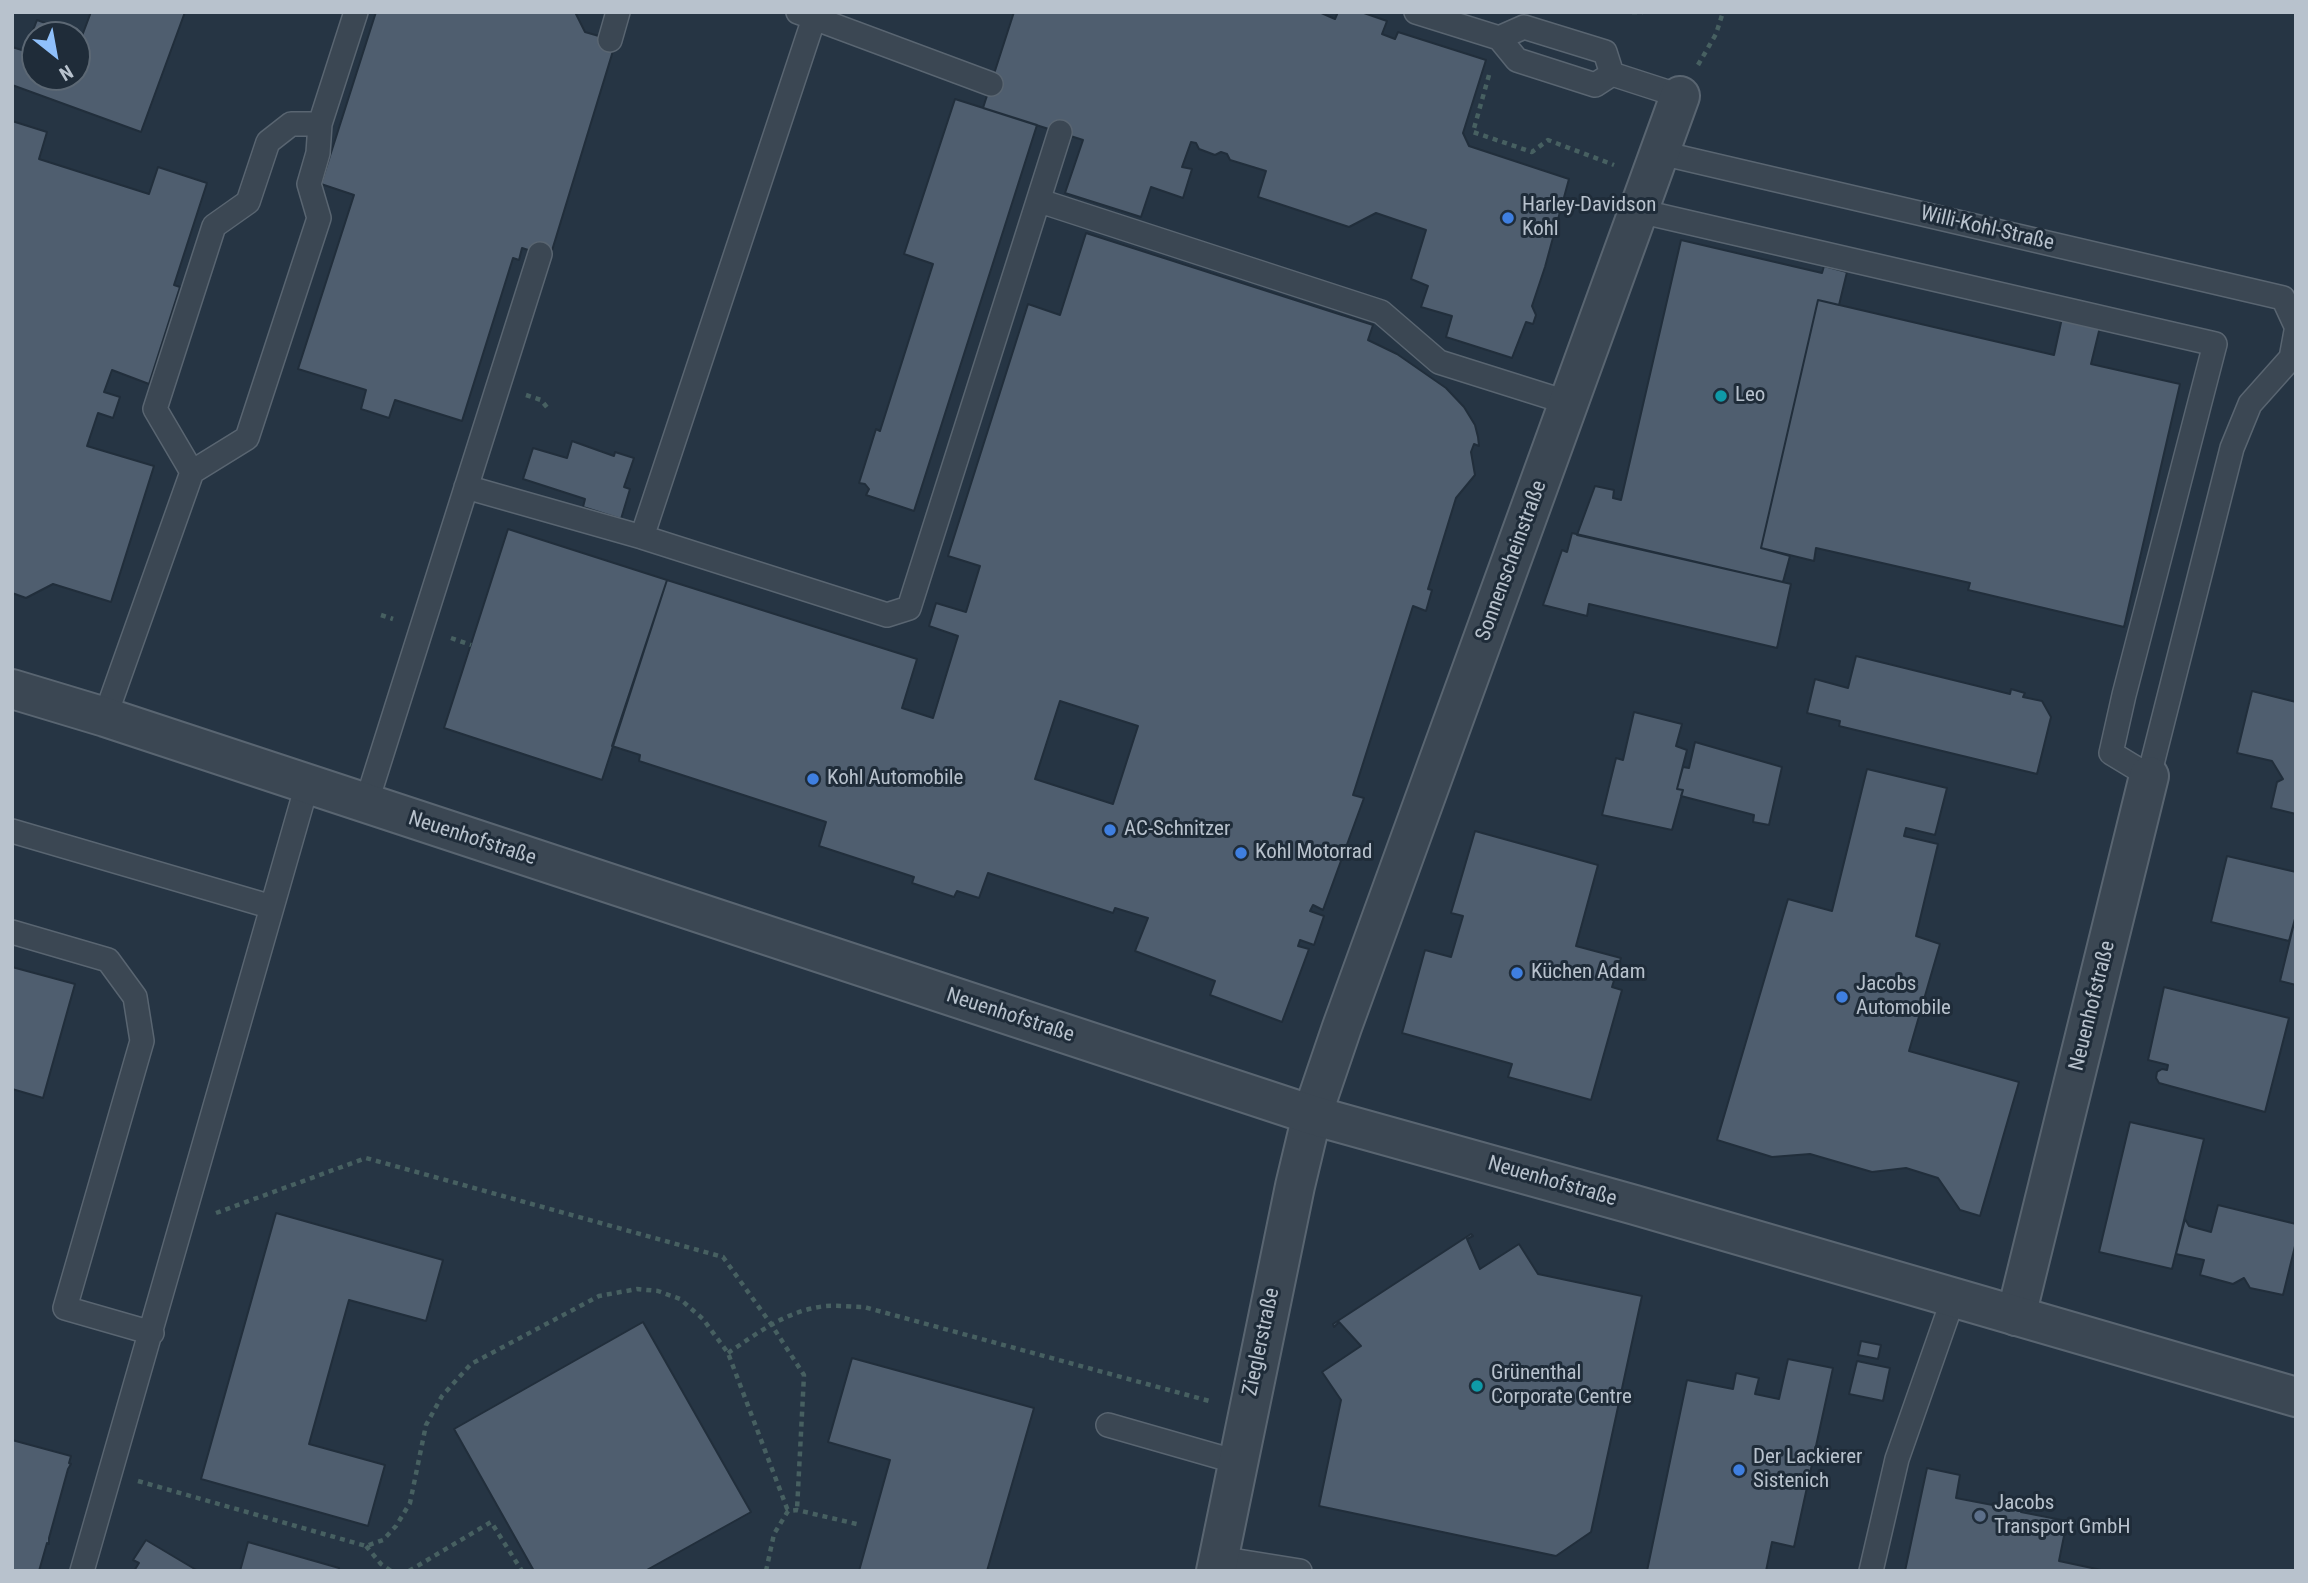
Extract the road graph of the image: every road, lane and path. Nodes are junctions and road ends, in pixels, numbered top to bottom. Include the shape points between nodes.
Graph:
1 (356, 12) edge
2 (618, 12) edge
3 (1416, 12) edge
4 (1632, 12) edge
5 (1643, 12) edge
6 (1723, 12) edge
7 (810, 14) edge
8 (1499, 38) junction
9 (610, 40) dead end
10 (1612, 74) junction
11 (991, 84) dead end
12 (1680, 96) junction
13 (320, 124) junction
14 (1060, 132) dead end
15 (1650, 181) junction
16 (1040, 201) junction
17 (540, 254) dead end
18 (2296, 328) edge
19 (1569, 403) junction
20 (192, 472) junction
21 (466, 486) junction
22 (642, 537) junction
23 (452, 639) dead end
24 (471, 645) dead end
25 (12, 689) edge
26 (105, 717) junction
27 (2149, 776) junction
28 (307, 785) junction
29 (366, 804) junction
30 (12, 831) edge
31 (272, 907) junction
32 (12, 932) edge
33 (1312, 1115) junction
34 (182, 1226) junction
35 (1953, 1299) junction
36 (2016, 1316) junction
37 (771, 1324) junction
38 (152, 1333) junction
39 (728, 1353) junction
40 (2296, 1397) edge
41 (1248, 1412) junction
42 (1108, 1425) dead end
43 (1237, 1462) junction
44 (111, 1474) junction
45 (797, 1510) junction
46 (788, 1511) junction
47 (861, 1525) dead end
48 (366, 1546) junction
49 (1217, 1564) edge
50 (82, 1571) edge
51 (391, 1571) edge
52 (409, 1571) edge
53 (522, 1571) edge
54 (766, 1571) edge
55 (1300, 1571) edge
56 (1871, 1571) edge

1 - 13 lane
2 - 9 lane
3 - 8 lane
4 - 5 path
6 - 12 path via 1716,34
7 - 11 lane
7 - 22 lane
8 - 10 lane via 1517,60 1595,85
8 - 10 lane via 1524,27 1605,52
8 - 15 path via 1473,132 1532,152 1548,139
10 - 12 lane
12 - 15 street, Sonnenscheinstraße
13 - 20 lane via 309,184 319,218 247,438
13 - 20 lane via 291,124 268,142 248,202 214,226 155,409
14 - 16 lane
15 - 18 lane, Willi-Kohl-Straße via 2283,298
15 - 19 street, Sonnenscheinstraße
15 - 27 lane via 2215,344 2111,752
16 - 19 lane via 1381,312 1438,362
16 - 22 lane via 909,608 887,615
17 - 21 lane
18 - 27 lane, Willi-Kohl-Straße via 2291,358 2250,404 2232,448
19 - 33 street, Sonnenscheinstraße
20 - 26 lane
21 - 22 lane
21 - 29 lane
23 - 24 path
25 - 26 street, Neuenhofstraße
26 - 28 street, Neuenhofstraße
27 - 36 street, Neuenhofstraße
28 - 29 street, Neuenhofstraße
28 - 31 lane
29 - 33 street, Neuenhofstraße
30 - 31 lane
31 - 34 lane
32 - 38 lane via 108,960 135,997 142,1041 65,1308
33 - 35 street, Neuenhofstraße
33 - 41 street, Zieglerstraße
34 - 37 path via 366,1158 723,1257
34 - 38 lane
35 - 36 street, Neuenhofstraße
35 - 56 lane via 1897,1459
36 - 40 street, Neuenhofstraße
37 - 39 path
37 - 41 path via 795,1312 826,1306 864,1307
37 - 45 path via 804,1375
38 - 44 lane
39 - 46 path
39 - 48 path via 703,1319 680,1299 658,1291 637,1289 599,1296 527,1332 471,1364 442,1396 426,1425 410,1503 383,1540
41 - 43 street, Zieglerstraße
42 - 43 lane
43 - 49 street, Zieglerstraße
44 - 48 path
44 - 50 lane
45 - 46 path
45 - 47 path
46 - 54 path via 774,1534
48 - 51 path
49 - 55 lane
52 - 53 path via 491,1522

